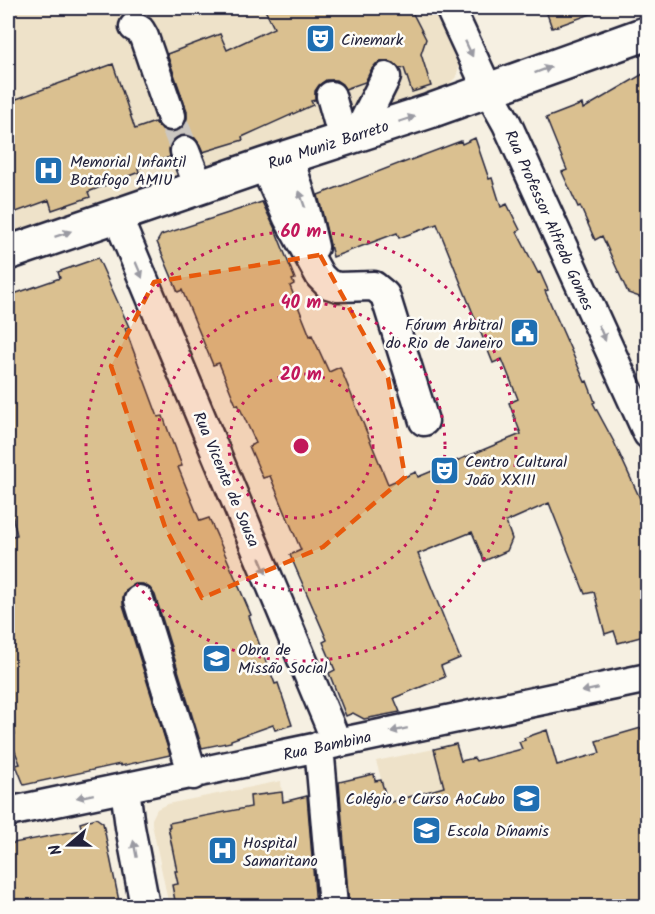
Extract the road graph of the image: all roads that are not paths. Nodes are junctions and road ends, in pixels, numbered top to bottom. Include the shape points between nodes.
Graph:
1 (450, 8) edge
2 (134, 27) dead end
3 (648, 33) edge
4 (386, 77) dead end
5 (488, 90) junction
6 (331, 96) dead end
7 (171, 116) tunnel mouth
8 (350, 137) junction
9 (185, 151) tunnel mouth
10 (276, 161) junction
11 (199, 187) junction
12 (117, 216) junction
13 (8, 253) edge
14 (424, 421) dead end
15 (648, 434) edge
16 (139, 600) dead end
17 (648, 678) edge
18 (328, 745) junction
19 (193, 775) junction
20 (125, 788) junction
21 (8, 811) edge
22 (146, 906) edge
23 (333, 906) edge

1 -> 5 street, Rua Professor Alfredo Gomes
2 - 7 street via 144,37
5 -> 3 main road, Rua Muniz Barreto
4 - 8 street
8 -> 5 main road, Rua Muniz Barreto
5 -> 15 street, Rua Professor Alfredo Gomes
6 - 8 street
8 - 10 main road, Rua Muniz Barreto
9 - 11 street
10 - 11 main road, Rua Muniz Barreto
10 - 14 street via 288,218 320,276 338,287 374,286 385,295
11 - 12 main road, Rua Muniz Barreto
13 -> 12 main road, Rua Muniz Barreto
12 -> 18 street, Rua Vicente de Sousa
16 - 19 street
17 -> 18 street, Rua Bambina
18 - 19 street, Rua Bambina
18 - 23 street, Rua Vicente de Sousa
19 - 20 street, Rua Bambina
20 -> 21 street, Rua Bambina
22 -> 20 street

